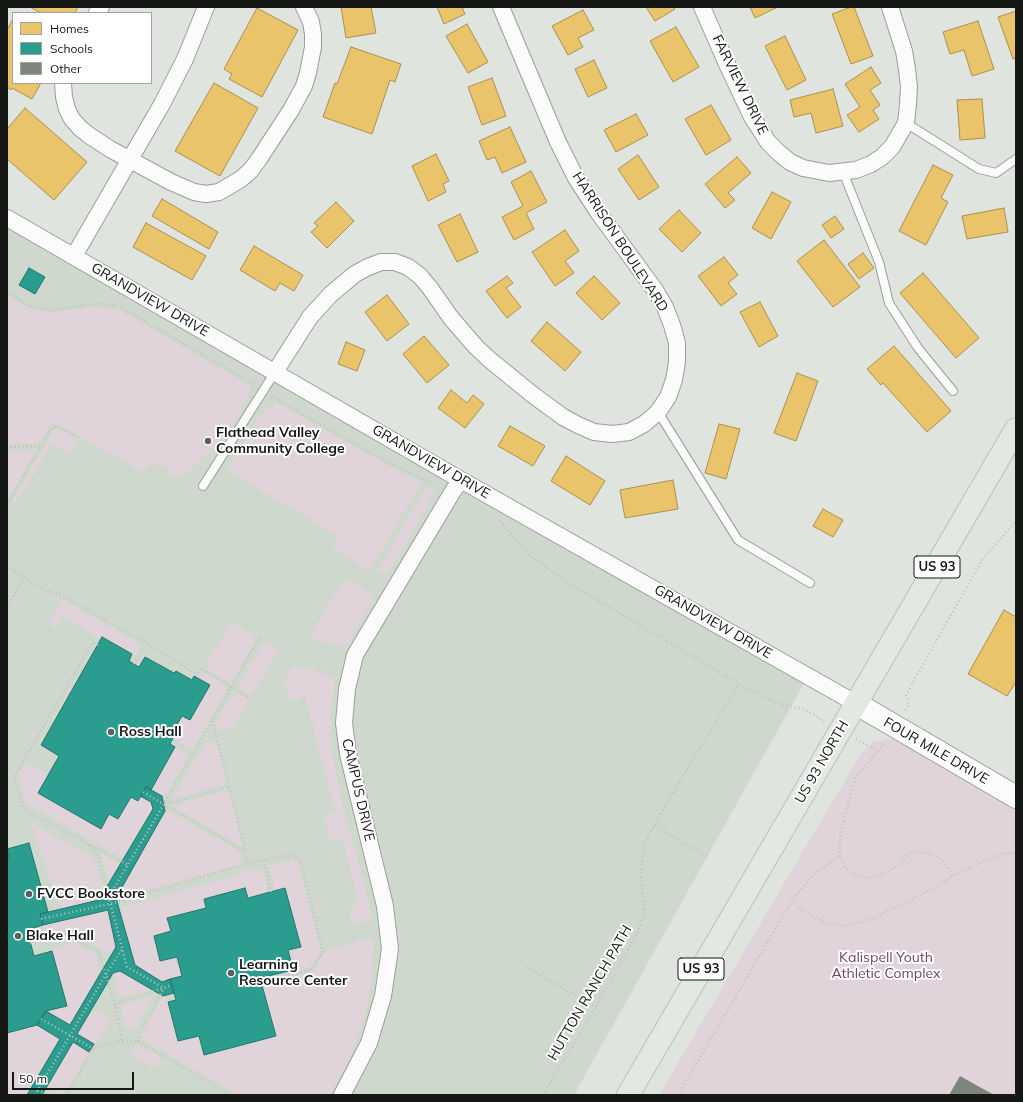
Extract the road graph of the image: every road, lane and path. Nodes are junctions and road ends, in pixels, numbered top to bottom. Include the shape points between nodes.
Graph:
1 (206, 7) edge
2 (304, 7) edge
3 (501, 7) edge
4 (702, 7) edge
5 (890, 7) edge
6 (63, 84) edge
7 (906, 123) junction
8 (1016, 159) edge
9 (130, 160) junction
10 (843, 172) junction
11 (7, 218) edge
12 (74, 256) junction
13 (7, 290) edge
14 (275, 372) junction
15 (263, 390) junction
16 (953, 391) dead end
17 (658, 412) junction
18 (1016, 429) edge
19 (80, 438) dead end
20 (40, 446) junction
21 (7, 447) edge
22 (203, 486) dead end
23 (457, 486) junction
24 (7, 505) edge
25 (494, 517) dead end
26 (1016, 521) edge
27 (7, 567) edge
28 (24, 577) junction
29 (810, 583) dead end
30 (7, 607) edge
31 (260, 637) dead end
32 (146, 643) junction
33 (98, 645) dead end
34 (134, 664) dead end
35 (739, 684) junction
36 (232, 686) junction
37 (250, 698) dead end
38 (856, 704) junction
39 (212, 720) junction
40 (895, 727) junction
41 (840, 730) junction
42 (878, 751) junction
43 (229, 787) junction
44 (143, 792) dead end
45 (1016, 797) edge
46 (164, 804) junction
47 (654, 826) junction
48 (88, 844) junction
49 (246, 852) junction
50 (1016, 853) edge
51 (708, 857) dead end
52 (840, 857) junction
53 (264, 860) junction
54 (128, 864) junction
55 (248, 864) junction
56 (953, 876) junction
57 (271, 892) dead end
58 (108, 898) junction
59 (110, 903) junction
60 (798, 908) dead end
61 (41, 920) dead end
62 (30, 943) dead end
63 (122, 949) junction
64 (526, 967) dead end
65 (106, 974) junction
66 (262, 984) dead end
67 (172, 985) dead end
68 (164, 988) junction
69 (115, 1004) junction
70 (596, 1007) junction
71 (41, 1018) dead end
72 (70, 1035) junction
73 (122, 1041) junction
74 (138, 1041) junction
75 (94, 1049) junction
76 (38, 1090) junction
77 (35, 1095) edge
78 (47, 1095) edge
79 (67, 1095) edge
80 (230, 1095) edge
81 (342, 1095) edge
82 (543, 1095) edge
83 (628, 1095) edge
84 (678, 1095) edge

1 - 9 street via 185,59
2 - 9 street via 313,34 311,60 306,79 279,129 259,159 241,179 219,192 194,192
3 - 17 street, HARRISON BOULEVARD via 558,142 576,178 655,290 672,325 677,362 668,397
4 - 10 street, FARVIEW DRIVE via 752,117 768,142 790,162 803,168 829,173
5 - 7 street, FARVIEW DRIVE via 904,50 907,69 909,87
6 - 9 street via 64,98 72,119 105,146
7 - 8 lane via 978,169 996,173
7 - 10 street, FARVIEW DRIVE via 892,147 882,157 856,170
9 - 12 street
10 - 16 lane via 878,262 889,303 918,348
11 - 12 street, GRANDVIEW DRIVE
12 - 14 street, GRANDVIEW DRIVE
13 - 15 path via 30,306 50,310 102,303 122,308
14 - 15 lane
14 - 17 street, HARRISON BOULEVARD via 310,317 332,294 355,274 368,267 382,262 395,262 420,276 451,318 490,360 563,417 594,432 612,434 629,432
14 - 23 street, GRANDVIEW DRIVE
15 - 22 lane
15 - 23 path via 387,462 426,481
17 - 29 lane via 738,540
18 - 38 main road, US 93 NORTH / US 93
19 - 20 path via 57,426 51,428
20 - 21 path
20 - 24 path
23 - 38 street, GRANDVIEW DRIVE
23 - 81 street, CAMPUS DRIVE via 355,655 347,689 344,723 348,754 385,906 390,949 383,996 369,1043
25 - 35 path via 527,553 564,580
26 - 40 path via 982,560 906,695 909,705
27 - 28 path
28 - 30 path
28 - 32 path
31 - 36 path
32 - 34 path
32 - 36 path via 197,674 201,668
33 - 48 path via 92,642 14,776 23,808
35 - 41 path via 779,704 804,709
35 - 47 path, HUTTON RANCH PATH
36 - 37 path
36 - 39 path
38 - 40 street, FOUR MILE DRIVE
38 - 41 main road, US 93 NORTH / US 93
39 - 43 path
39 - 46 path
40 - 42 path
40 - 45 street, FOUR MILE DRIVE
41 - 42 path
41 - 83 main road, US 93 NORTH / US 93
42 - 52 path via 857,775 841,830 838,854
43 - 46 path
43 - 49 path
44 - 46 path
46 - 49 path
46 - 54 path
47 - 51 path
47 - 70 path, HUTTON RANCH PATH via 644,844 641,872 644,911 638,932
48 - 54 path
48 - 58 path via 98,856
49 - 55 path
50 - 56 path via 1005,853
52 - 56 path via 845,868 866,878 877,876 897,866 911,852 926,853 942,860
52 - 84 path via 816,872 796,895
53 - 55 path
53 - 57 path
53 - 66 path via 294,854 300,863 323,952 311,970
54 - 58 path
55 - 59 path
56 - 60 path via 874,918 847,926 826,923
58 - 59 path
59 - 61 path
59 - 63 path
62 - 65 path via 66,934 99,954
63 - 65 path
63 - 68 path via 127,967
64 - 70 path
65 - 69 path
65 - 72 path
67 - 68 path
68 - 69 path
68 - 74 path via 138,1034
69 - 73 path
70 - 82 path, HUTTON RANCH PATH
71 - 72 path
72 - 75 path
72 - 76 path
73 - 74 path
73 - 75 path
74 - 80 path
75 - 79 path
76 - 77 path
76 - 78 path

